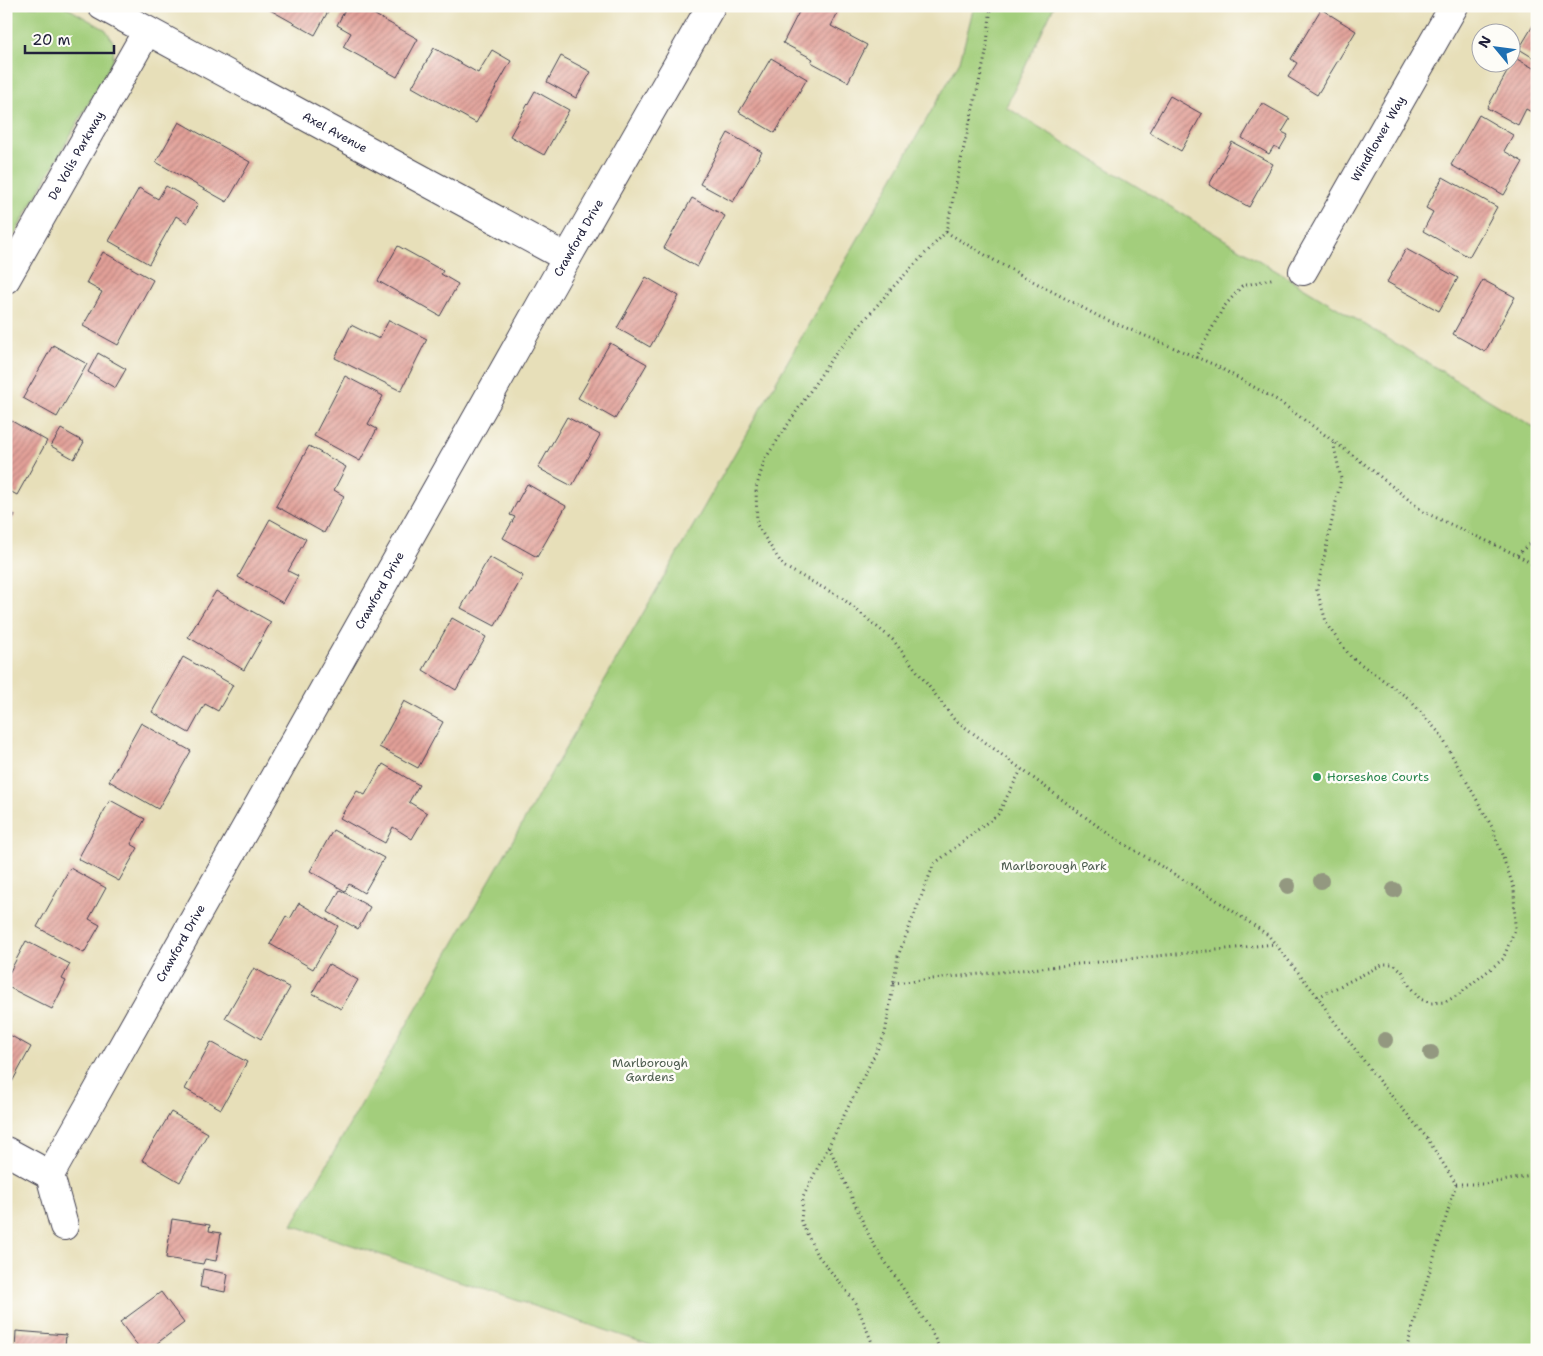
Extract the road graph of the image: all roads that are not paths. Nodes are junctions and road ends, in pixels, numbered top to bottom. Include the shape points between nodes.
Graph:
1 (102, 6) edge
2 (710, 6) edge
3 (1454, 6) edge
4 (147, 32) junction
5 (567, 258) junction
6 (1302, 271) road end
7 (6, 279) edge
8 (6, 1151) edge
9 (50, 1175) junction
10 (64, 1226) dead end

1 - 4 street, Axel Avenue
2 - 5 street, Crawford Drive
3 - 6 street, Windflower Way
4 - 5 street, Axel Avenue
4 - 7 street, De Volis Parkway
5 - 9 street, Crawford Drive
8 - 9 street
9 - 10 street

